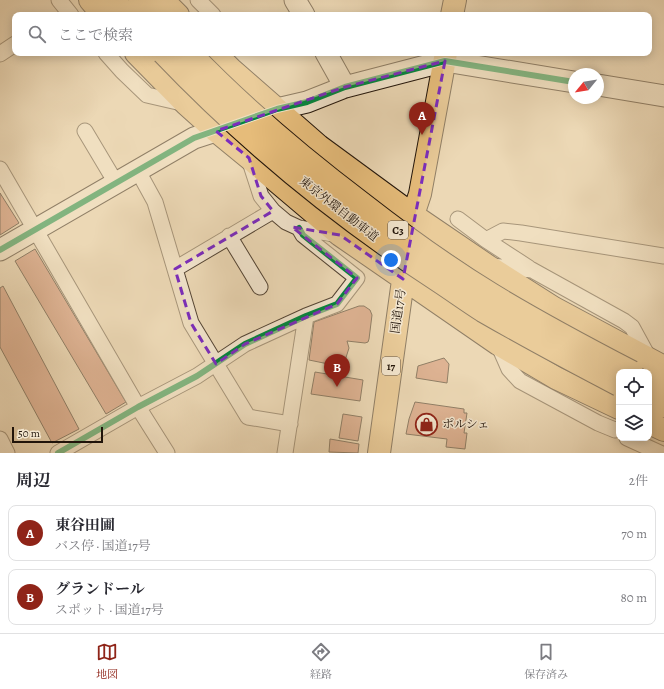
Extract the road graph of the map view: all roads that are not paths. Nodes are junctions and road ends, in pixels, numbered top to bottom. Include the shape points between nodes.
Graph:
1 (90, 0) edge
2 (114, 0) edge
3 (140, 0) edge
4 (163, 0) edge
5 (198, 0) edge
6 (295, 0) edge
7 (455, 0) edge
8 (100, 12) edge
9 (125, 12) edge
10 (150, 12) edge
11 (175, 12) edge
12 (209, 12) edge
13 (302, 12) edge
14 (453, 12) edge
15 (12, 46) edge
16 (0, 54) edge
17 (109, 56) edge
18 (139, 56) edge
19 (166, 56) edge
20 (193, 56) edge
21 (221, 56) edge
22 (328, 56) edge
23 (446, 57) edge
24 (231, 61) edge
25 (568, 81) edge
26 (604, 86) edge
27 (345, 87) junction
28 (664, 96) edge
29 (186, 104) junction
30 (277, 109) junction
31 (85, 131) dead end
32 (216, 131) junction
33 (249, 158) junction
34 (0, 169) edge
35 (138, 171) junction
36 (116, 183) junction
37 (273, 211) junction
38 (413, 215) junction
39 (458, 218) dead end
40 (299, 228) junction
41 (35, 229) junction
42 (340, 235) junction
43 (229, 236) junction
44 (486, 240) junction
45 (0, 250) edge
46 (664, 256) edge
47 (488, 266) junction
48 (175, 269) junction
49 (532, 270) junction
50 (403, 279) junction
51 (260, 287) dead end
52 (306, 316) junction
53 (498, 344) junction
54 (216, 364) junction
55 (626, 369) edge
56 (654, 370) edge
57 (616, 383) edge
58 (664, 387) edge
59 (652, 401) edge
60 (664, 406) edge
61 (616, 407) edge
62 (138, 408) junction
63 (290, 424) junction
64 (616, 430) edge
65 (0, 440) edge
66 (634, 441) edge
67 (82, 447) edge
68 (7, 453) edge
69 (58, 453) edge
70 (167, 453) edge
71 (286, 453) edge
72 (379, 453) edge
73 (660, 453) edge

1 - 8 highway
2 - 9 highway
3 - 10 highway
4 - 11 highway
5 - 12 street
6 - 13 street
7 - 14 highway
15 - 16 street
17 - 29 street via 147,95
18 - 29 highway
19 - 57 highway, 東京外環自動車道 / C3, bridge via 261,147 363,229 483,310
20 - 55 highway, 東京外環自動車道 / C3, bridge via 278,137 426,251 498,298
21 - 24 highway
22 - 27 street
23 - 25 street
23 - 27 street
23 - 38 highway, 国道17号 / 17 via 420,194
24 - 30 highway
26 - 28 street
27 - 30 street via 307,102
29 - 32 highway
30 - 32 street
30 - 38 highway via 319,146
31 - 36 street
32 - 33 highway
32 - 35 street via 194,138
33 - 37 street via 262,196
33 - 42 highway
34 - 41 street
35 - 36 street
35 - 48 street via 154,202
36 - 41 street
37 - 40 street via 286,222
37 - 43 street
38 - 47 highway
38 - 50 highway, 国道17号 / 17
39 - 44 street
40 - 42 street
40 - 52 street via 303,235 357,278 338,304
41 - 45 street
41 - 62 street
42 - 50 highway
43 - 48 street
43 - 51 street
44 - 46 street via 503,230
44 - 49 street
47 - 49 street
47 - 56 highway
48 - 54 street via 191,323
49 - 56 street via 632,327
50 - 53 highway
50 - 72 highway, 国道17号 / 17
52 - 54 street via 245,344
52 - 63 street
53 - 61 highway via 556,378
53 - 64 street via 509,369 520,381
54 - 62 street
54 - 63 street via 248,417
56 - 58 highway
59 - 60 highway
62 - 67 street
62 - 70 street
63 - 71 street
65 - 68 street
66 - 73 street
67 - 69 street

